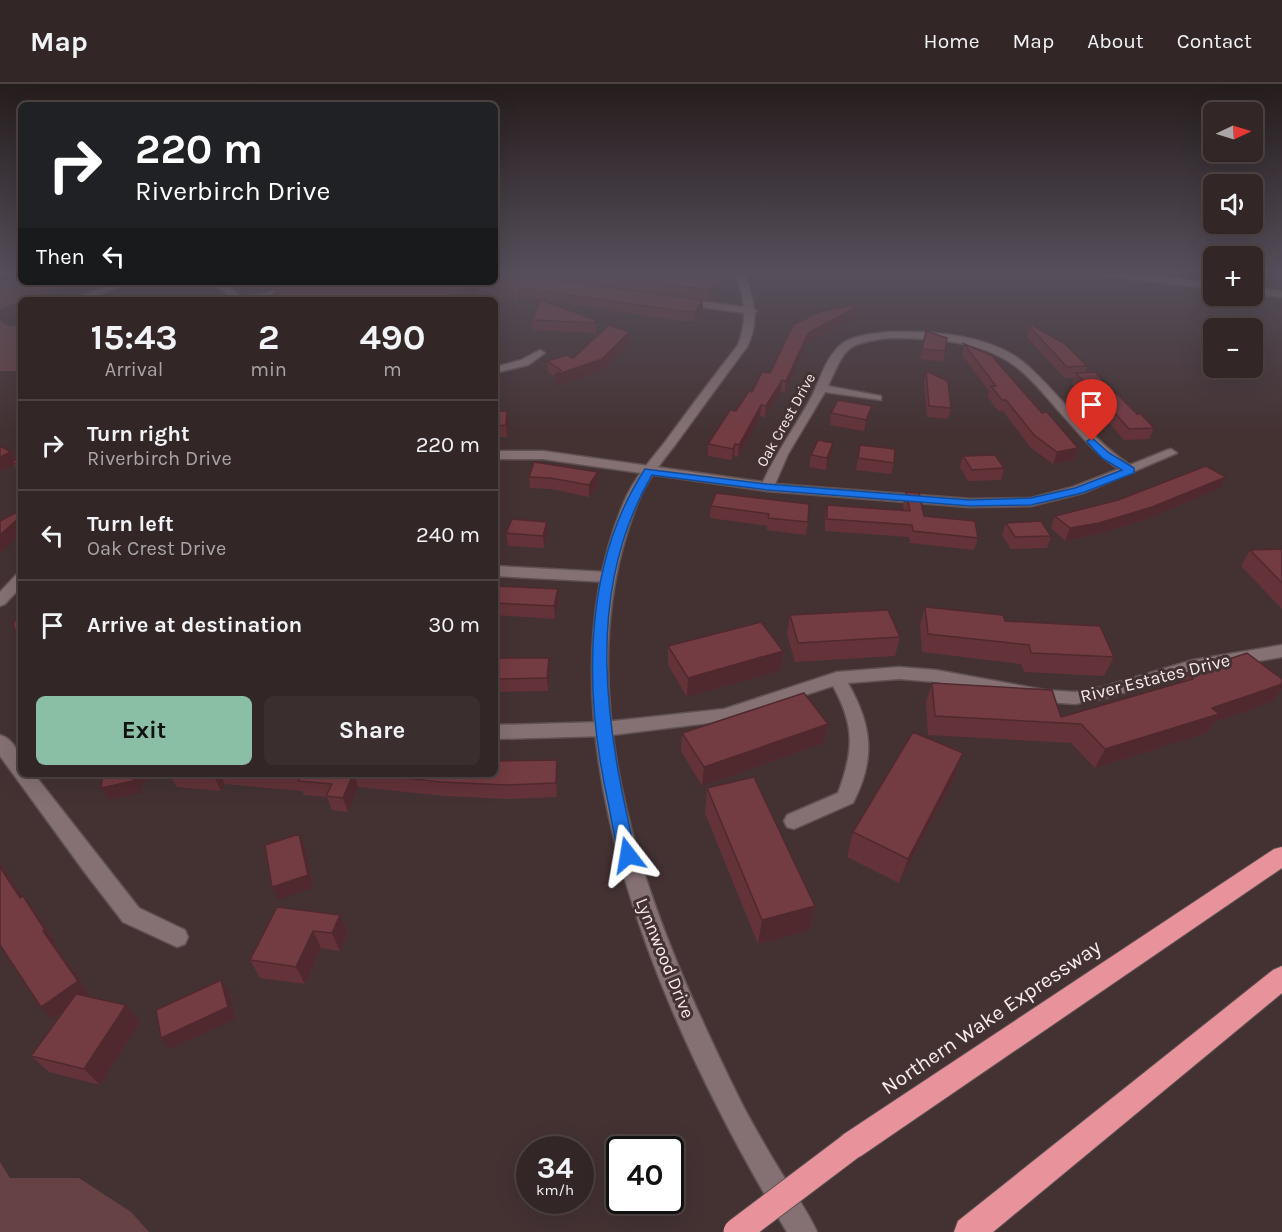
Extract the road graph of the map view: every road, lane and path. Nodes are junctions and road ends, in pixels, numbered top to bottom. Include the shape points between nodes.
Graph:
1 (750, 326) edge
2 (540, 353) dead end
3 (498, 369) edge
4 (822, 388) junction
5 (877, 398) dead end
6 (1171, 453) dead end
7 (498, 455) edge
8 (1130, 470) junction
9 (649, 471) junction
10 (767, 487) junction
11 (498, 571) edge
12 (607, 577) junction
13 (18, 581) edge
14 (0, 601) edge
15 (1282, 651) edge
16 (837, 678) junction
17 (604, 729) junction
18 (498, 732) edge
19 (0, 742) edge
20 (18, 766) edge
21 (26, 777) edge
22 (794, 821) dead end
23 (1282, 855) edge
24 (177, 937) dead end
25 (1282, 978) edge
26 (737, 1232) edge
27 (803, 1232) edge
28 (969, 1232) edge

1 - 9 street, Lynnwood Drive via 743,345
2 - 3 street via 534,359
4 - 5 street
4 - 8 street, Oak Crest Drive via 837,354 848,344 867,337 892,334 969,343 1008,356 1106,456
4 - 10 street, Oak Crest Drive
6 - 8 street
7 - 9 street via 543,455
8 - 10 street via 1078,490 1031,502 970,503
9 - 10 street
9 - 12 street, Lynnwood Drive via 630,503
11 - 12 street
12 - 17 street, Lynnwood Drive via 599,647
13 - 14 street
15 - 16 street, River Estates Drive via 1193,666 1075,698 936,676 899,673
16 - 17 street, River Estates Drive via 725,715
16 - 22 street via 857,717 857,767 846,798
17 - 18 street, River Estates Drive
17 - 27 street, Lynnwood Drive via 613,792 638,890 675,990 743,1132
19 - 20 street
21 - 24 street via 131,915
23 - 26 highway, Northern Wake Expressway, bridge via 851,1146
25 - 28 highway

